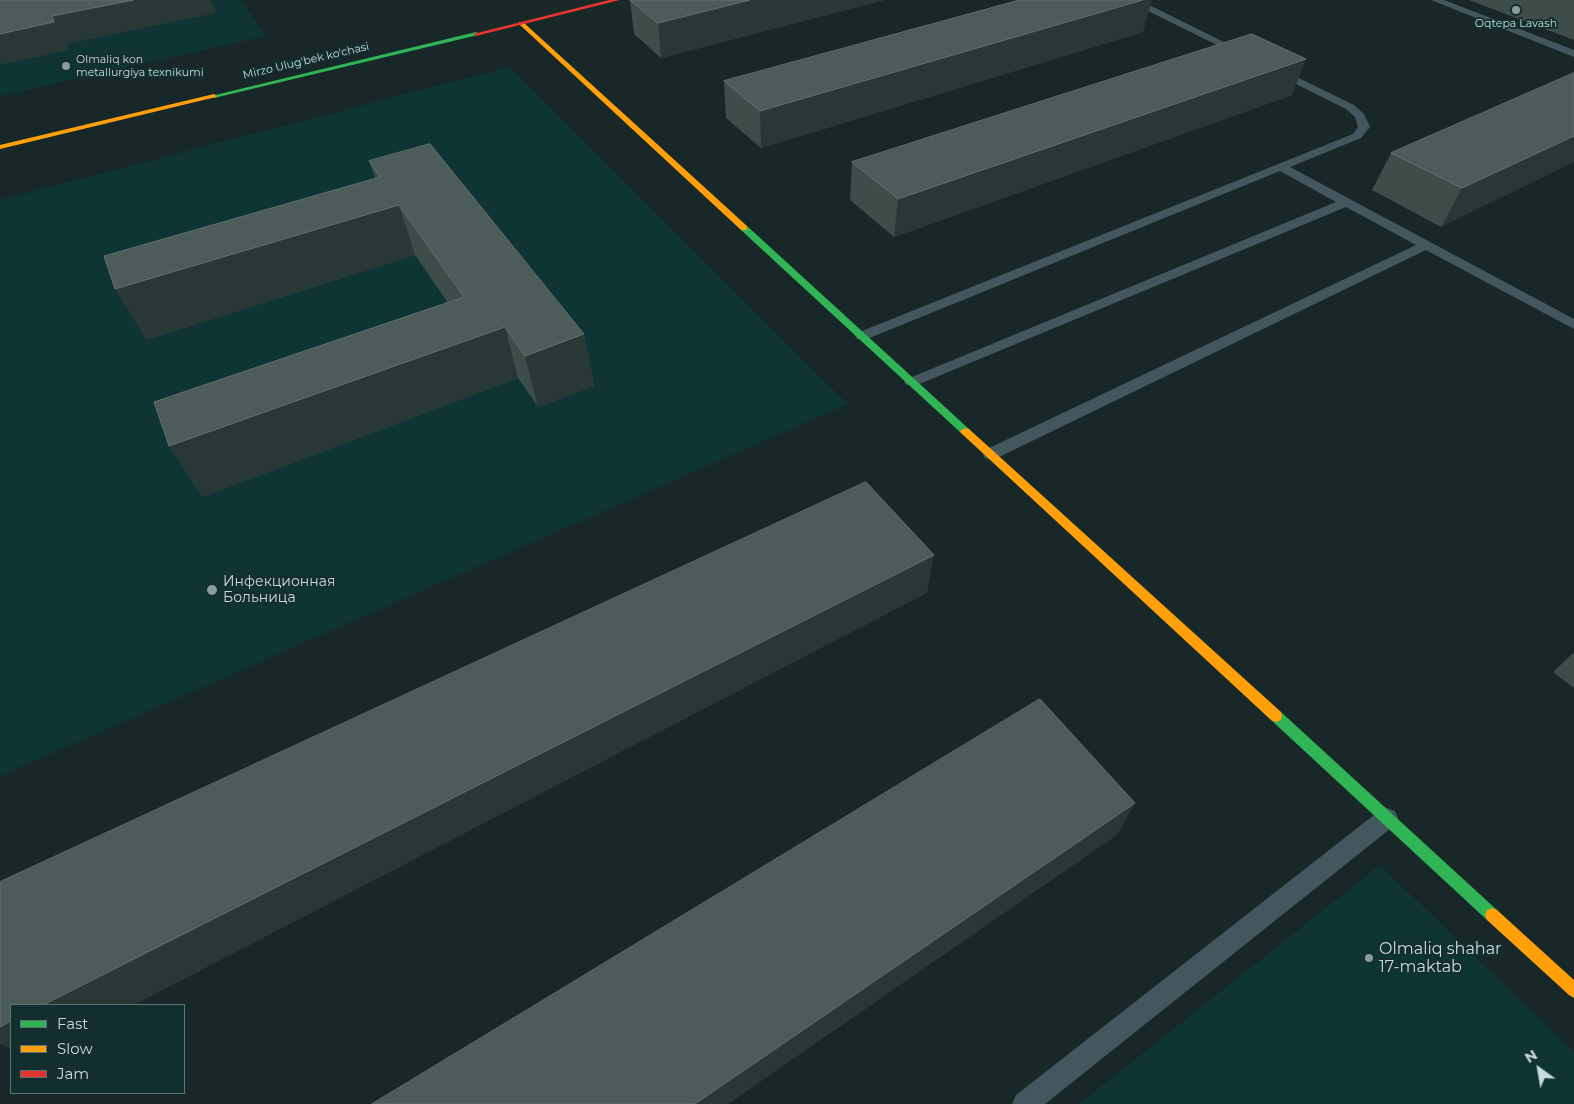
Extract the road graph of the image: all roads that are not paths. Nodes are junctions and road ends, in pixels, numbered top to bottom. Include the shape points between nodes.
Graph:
1 (617, 0) edge
2 (1131, 0) edge
3 (1436, 0) edge
4 (522, 23) junction
5 (1574, 54) edge
6 (1248, 57) edge
7 (1266, 65) edge
8 (0, 146) edge
9 (1281, 167) junction
10 (1347, 202) junction
11 (1426, 245) junction
12 (1574, 325) edge
13 (862, 336) junction
14 (912, 382) junction
15 (991, 454) junction
16 (1387, 818) junction
17 (1574, 990) edge
18 (1025, 1104) edge

1 - 4 street, Mirzo Ulug'bek ko'chasi
2 - 6 lane
3 - 5 lane
4 - 8 street, Mirzo Ulug'bek ko'chasi
4 - 13 street
7 - 9 lane via 1350,108 1360,116 1364,127 1357,136
9 - 10 lane
9 - 13 lane
10 - 11 lane
10 - 14 lane
11 - 12 lane
11 - 15 lane
13 - 14 street
14 - 15 street
15 - 16 street
16 - 17 street
16 - 18 lane

